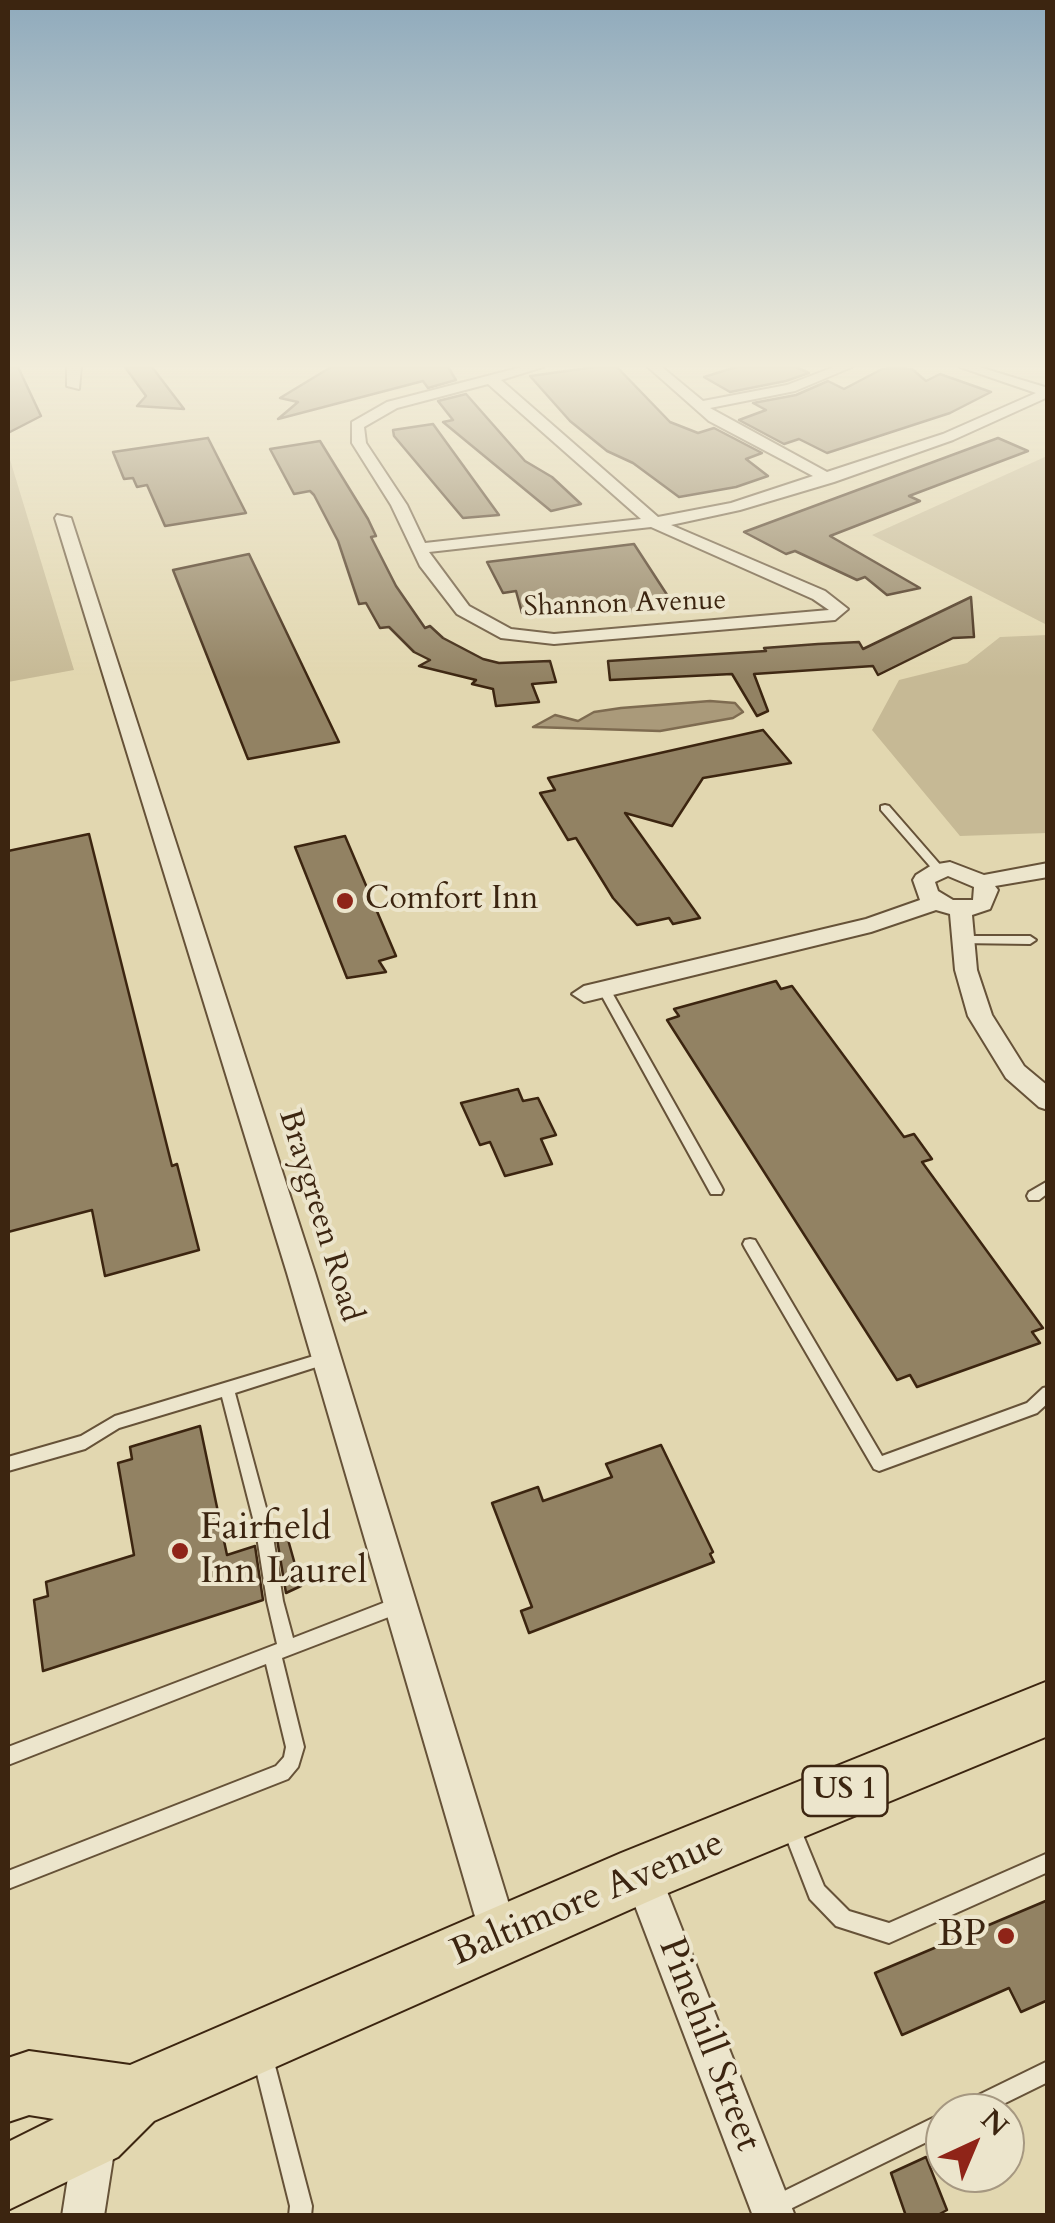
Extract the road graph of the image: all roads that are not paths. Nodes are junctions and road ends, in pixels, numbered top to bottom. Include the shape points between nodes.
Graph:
1 (377, 471) edge
2 (595, 471) edge
3 (815, 471) edge
4 (850, 471) edge
5 (829, 478) junction
6 (62, 518) dead end
7 (655, 523) junction
8 (421, 548) junction
9 (886, 808) dead end
10 (939, 870) junction
11 (1048, 870) edge
12 (982, 882) junction
13 (948, 906) junction
14 (963, 940) junction
15 (1030, 940) dead end
16 (594, 991) joint
17 (1048, 1102) edge
18 (1048, 1186) edge
19 (716, 1190) dead end
20 (1034, 1196) dead end
21 (750, 1244) dead end
22 (327, 1358) junction
23 (227, 1388) junction
24 (1048, 1393) edge
25 (8, 1464) edge
26 (400, 1604) junction
27 (280, 1651) junction
28 (1048, 1708) edge
29 (8, 1756) edge
30 (787, 1815) junction
31 (1048, 1862) edge
32 (642, 1874) junction
33 (8, 1880) edge
34 (500, 1938) junction
35 (259, 2042) junction
36 (1048, 2071) edge
37 (8, 2087) edge
38 (1003, 2093) edge
39 (113, 2116) junction
40 (925, 2132) edge
41 (8, 2177) edge
42 (773, 2212) edge
43 (83, 2216) edge
44 (300, 2216) edge

1 - 8 street, Shannon Avenue
2 - 7 street
3 - 5 street
4 - 5 street
5 - 7 street
6 - 22 street, Braygreen Road
7 - 8 street
7 - 8 street, Shannon Avenue via 820,595 839,610 754,624 522,637 463,610
9 - 10 lane
10 - 12 street via 963,871
10 - 13 street via 924,880 928,896
11 - 12 street
12 - 13 street via 982,904
13 - 14 street
13 - 16 street
14 - 15 lane
14 - 17 street via 971,992 994,1043
16 - 19 lane
18 - 20 lane
21 - 24 lane via 878,1464 1032,1408
22 - 23 lane
22 - 26 street, Braygreen Road
23 - 25 lane
23 - 27 lane via 264,1530
26 - 27 lane
26 - 34 street, Braygreen Road
27 - 29 lane
27 - 33 lane via 294,1747 282,1773
28 - 30 main road, Baltimore Avenue / US 1
30 - 31 lane via 817,1892 843,1919 890,1933
30 - 32 main road, Baltimore Avenue / US 1
32 - 34 main road, Baltimore Avenue / US 1
32 - 42 street, Pinehill Street
34 - 35 main road, Baltimore Avenue / US 1
35 - 39 main road, Baltimore Avenue / US 1
35 - 44 lane
36 - 38 lane
37 - 39 main road via 30,2083
39 - 41 main road, Baltimore Avenue / US 1
39 - 43 street
40 - 42 lane

